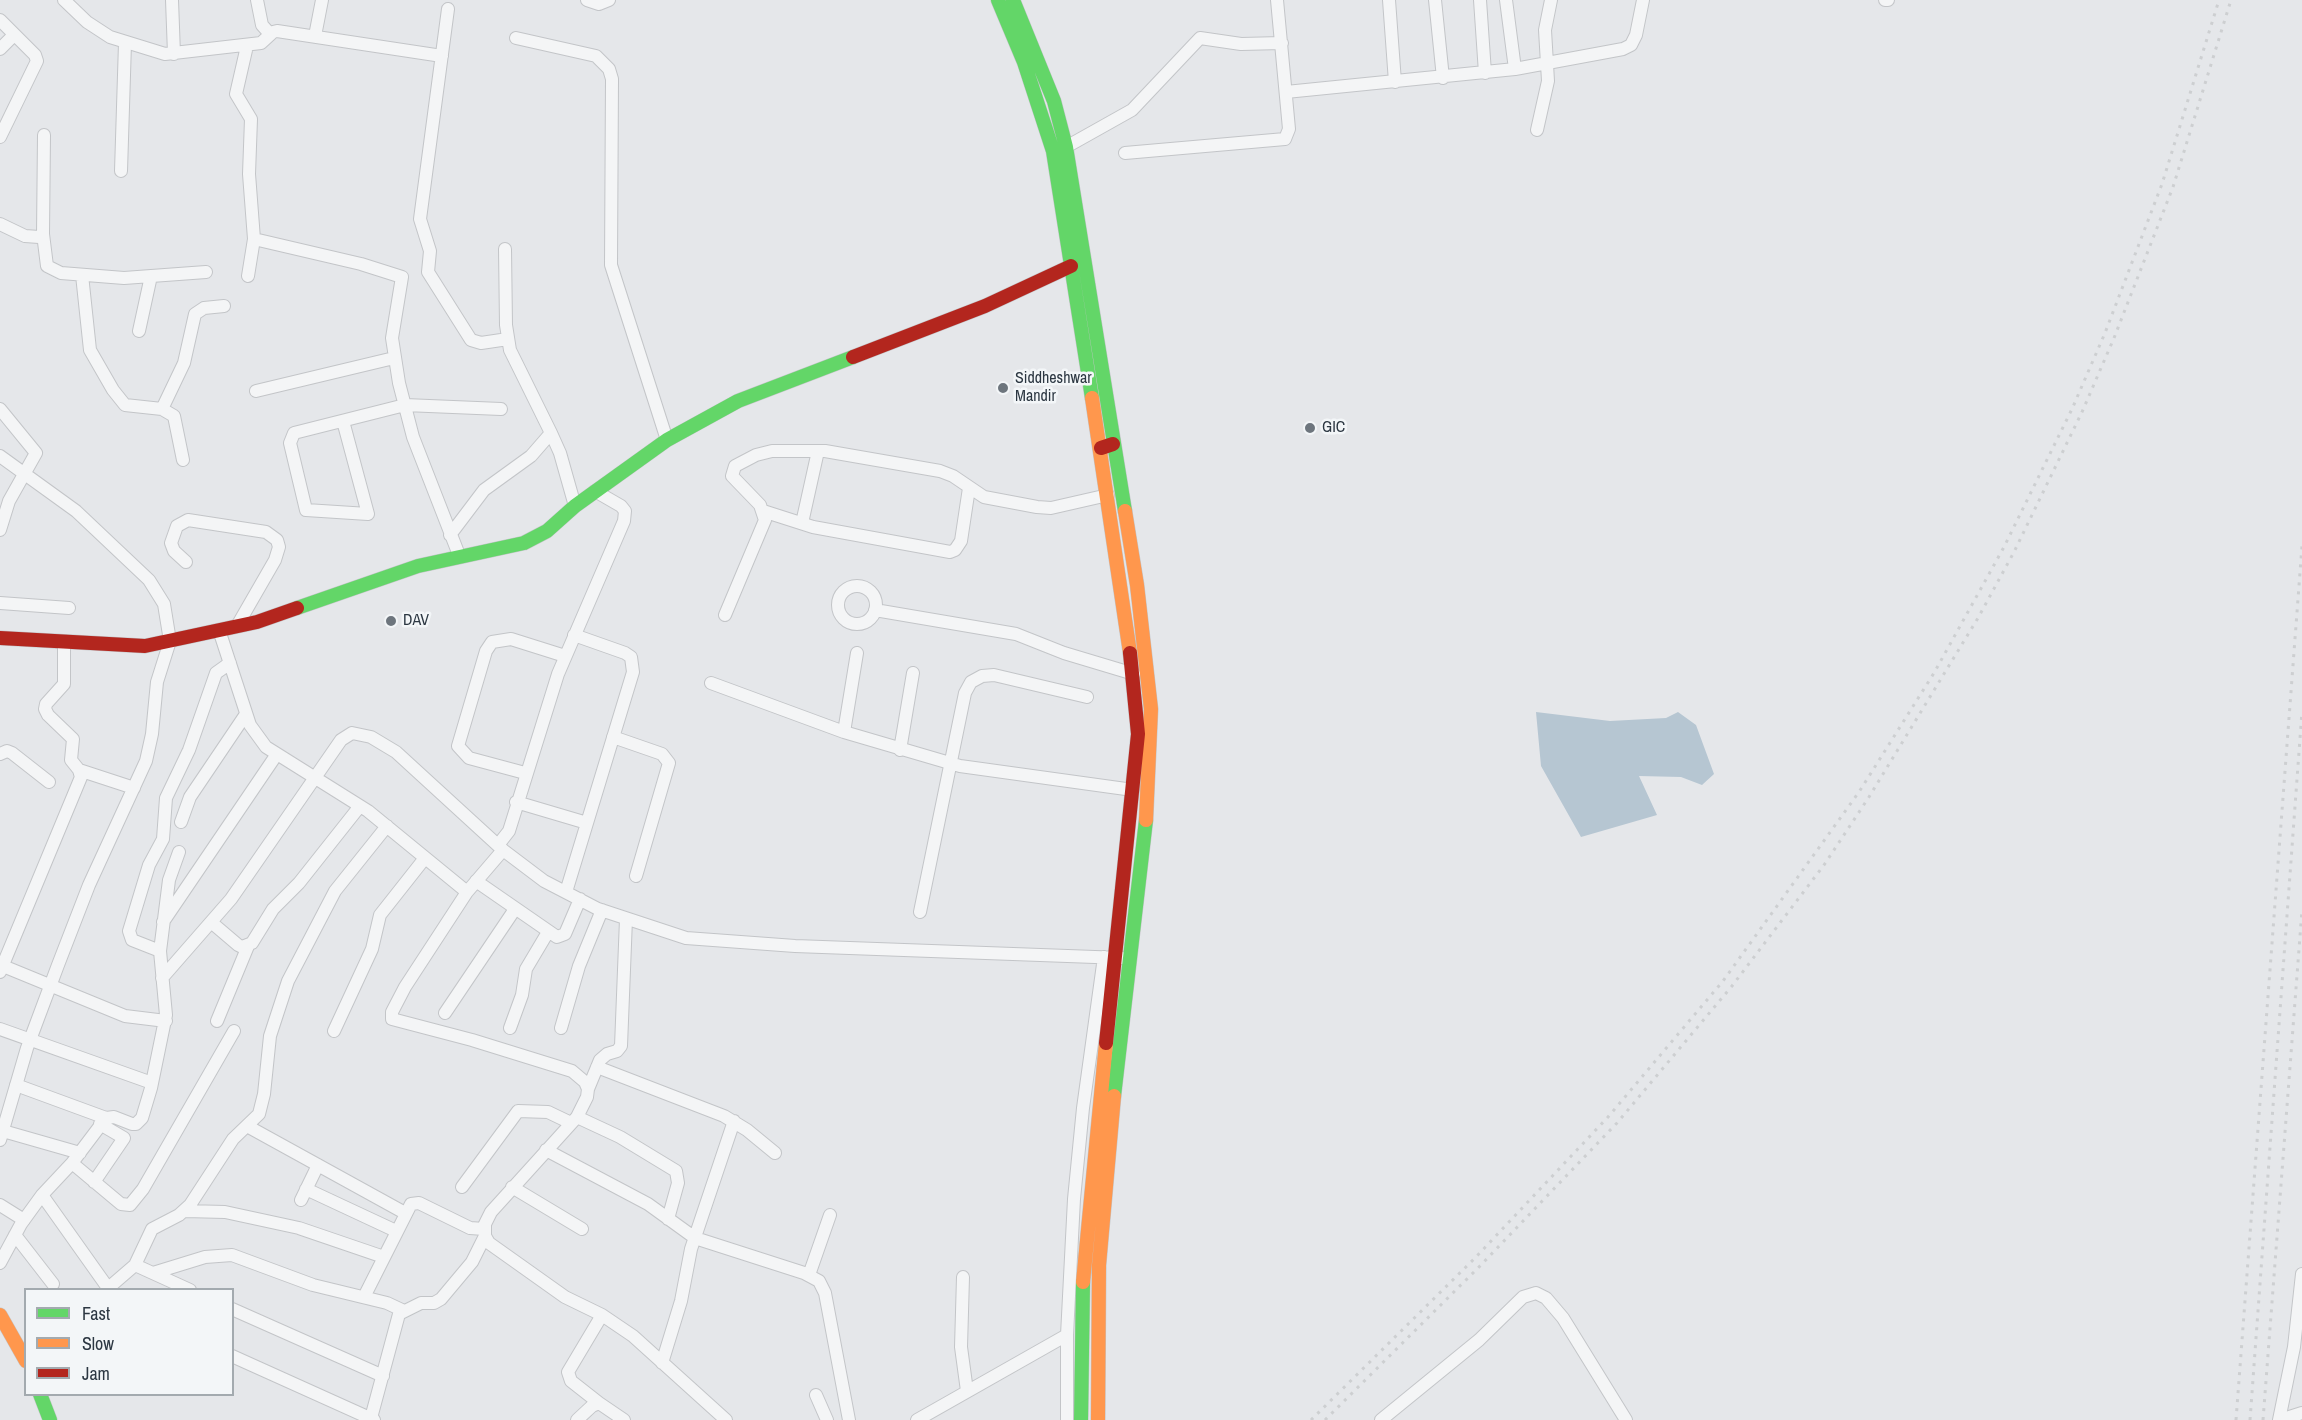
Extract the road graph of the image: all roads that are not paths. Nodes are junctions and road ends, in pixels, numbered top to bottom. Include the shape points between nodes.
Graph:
1 (64, 0) edge
2 (172, 0) edge
3 (257, 0) edge
4 (322, 0) edge
5 (587, 0) edge
6 (609, 0) edge
7 (998, 0) edge
8 (1013, 0) edge
9 (1277, 0) edge
10 (1389, 0) edge
11 (1435, 0) edge
12 (1480, 0) edge
13 (1506, 0) edge
14 (1551, 0) edge
15 (1643, 0) edge
16 (448, 9) dead end
17 (0, 20) edge
18 (270, 34) junction
19 (14, 35) junction
20 (315, 36) junction
21 (516, 38) dead end
22 (125, 43) junction
23 (1282, 43) junction
24 (247, 46) junction
25 (0, 49) edge
26 (174, 54) junction
27 (442, 56) junction
28 (1549, 63) junction
29 (1515, 69) junction
30 (1485, 73) junction
31 (1443, 78) junction
32 (1395, 82) junction
33 (1286, 92) junction
34 (1538, 130) dead end
35 (44, 135) dead end
36 (0, 137) edge
37 (1066, 147) junction
38 (1125, 153) dead end
39 (122, 171) dead end
40 (0, 224) edge
41 (43, 234) junction
42 (254, 239) junction
43 (505, 249) dead end
44 (1071, 266) junction
45 (206, 272) dead end
46 (82, 275) junction
47 (151, 276) junction
48 (249, 276) dead end
49 (224, 306) dead end
50 (139, 331) dead end
51 (507, 339) junction
52 (394, 358) junction
53 (256, 392) dead end
54 (405, 405) junction
55 (0, 409) edge
56 (162, 409) junction
57 (501, 409) dead end
58 (344, 421) junction
59 (551, 433) junction
60 (667, 440) junction
61 (1107, 446) junction
62 (818, 451) junction
63 (0, 456) edge
64 (183, 460) dead end
65 (25, 473) junction
66 (969, 488) junction
67 (595, 491) junction
68 (1108, 495) junction
69 (574, 506) junction
70 (763, 511) junction
71 (802, 523) junction
72 (0, 530) edge
73 (450, 535) junction
74 (459, 555) junction
75 (186, 562) dead end
76 (0, 603) edge
77 (69, 608) dead end
78 (875, 610) dead end
79 (725, 615) dead end
80 (237, 626) junction
81 (219, 630) junction
82 (574, 635) junction
83 (0, 638) edge
84 (64, 641) junction
85 (170, 641) junction
86 (856, 653) dead end
87 (565, 656) junction
88 (230, 663) junction
89 (913, 673) dead end
90 (1134, 675) junction
91 (711, 683) dead end
92 (1087, 697) dead end
93 (246, 714) junction
94 (844, 732) junction
95 (613, 737) junction
96 (900, 750) junction
97 (0, 753) edge
98 (277, 754) junction
99 (949, 764) junction
100 (79, 770) junction
101 (525, 773) junction
102 (315, 778) junction
103 (49, 782) dead end
104 (134, 789) junction
105 (1133, 790) junction
106 (516, 802) junction
107 (360, 806) junction
108 (182, 822) dead end
109 (587, 823) junction
110 (387, 826) junction
111 (500, 847) junction
112 (180, 852) dead end
113 (425, 858) junction
114 (636, 876) dead end
115 (476, 881) junction
116 (467, 892) junction
117 (566, 892) junction
118 (580, 899) junction
119 (515, 909) junction
120 (602, 910) junction
121 (920, 912) dead end
122 (626, 919) junction
123 (163, 922) junction
124 (212, 922) junction
125 (548, 932) junction
126 (248, 946) junction
127 (160, 951) junction
128 (1109, 957) junction
129 (1130, 959) junction
130 (1, 969) edge
131 (162, 978) junction
132 (50, 984) junction
133 (445, 1013) dead end
134 (166, 1021) junction
135 (218, 1021) dead end
136 (510, 1028) dead end
137 (561, 1028) dead end
138 (0, 1029) edge
139 (234, 1030) dead end
140 (334, 1032) dead end
141 (29, 1042) junction
142 (597, 1067) junction
143 (152, 1083) junction
144 (16, 1085) junction
145 (588, 1089) junction
146 (4, 1109) edge
147 (574, 1120) junction
148 (103, 1121) junction
149 (734, 1121) junction
150 (247, 1126) junction
151 (2, 1136) edge
152 (546, 1150) junction
153 (775, 1153) dead end
154 (76, 1158) junction
155 (318, 1165) junction
156 (94, 1182) junction
157 (462, 1187) dead end
158 (512, 1187) junction
159 (42, 1196) junction
160 (0, 1205) edge
161 (185, 1211) junction
162 (405, 1213) junction
163 (830, 1215) dead end
164 (669, 1219) junction
165 (24, 1221) junction
166 (582, 1229) dead end
167 (396, 1231) junction
168 (485, 1232) junction
169 (15, 1235) junction
170 (695, 1238) junction
171 (384, 1257) junction
172 (0, 1263) edge
173 (135, 1265) junction
174 (153, 1273) junction
175 (809, 1275) junction
176 (963, 1277) dead end
177 (2302, 1280) edge
178 (53, 1284) dead end
179 (106, 1288) edge
180 (108, 1288) edge
181 (186, 1288) edge
182 (364, 1297) junction
183 (234, 1309) edge
184 (404, 1311) junction
185 (0, 1315) edge
186 (602, 1315) junction
187 (1067, 1335) junction
188 (2299, 1335) edge
189 (24, 1354) edge
190 (234, 1357) edge
191 (662, 1363) junction
192 (2302, 1371) edge
193 (2288, 1375) junction
194 (383, 1376) junction
195 (967, 1391) junction
196 (816, 1395) dead end
197 (40, 1396) edge
198 (599, 1403) junction
199 (2302, 1413) edge
200 (373, 1419) edge
201 (50, 1420) edge
202 (577, 1420) edge
203 (624, 1420) edge
204 (726, 1420) edge
205 (827, 1420) edge
206 (849, 1420) edge
207 (917, 1420) edge
208 (1067, 1420) edge
209 (1082, 1420) edge
210 (1098, 1420) edge
211 (1381, 1420) edge
212 (1626, 1420) edge
213 (2279, 1420) edge

1 - 22 street via 87,22
2 - 26 street
3 - 18 street via 262,25
4 - 20 street
5 - 6 street via 599,4
7 - 44 main road via 1046,122
8 - 37 main road via 1054,101
9 - 23 street
10 - 32 street
11 - 31 street
12 - 30 street
13 - 29 street
14 - 28 street via 1545,30
15 - 28 street via 1631,45
16 - 27 street
17 - 19 street
18 - 20 street via 277,31
18 - 24 street via 265,41
19 - 25 street
19 - 36 street via 35,54 37,61
20 - 27 street
21 - 60 street via 596,56 609,69 611,266
22 - 26 street
22 - 39 street
23 - 33 street
23 - 37 street via 1241,44 1200,38 1132,110
24 - 26 street
24 - 42 street via 236,94 251,119 249,174
27 - 51 street via 420,219 430,251 428,272 471,340 481,343
28 - 29 street
28 - 34 street
29 - 30 street
30 - 31 street
31 - 32 street
32 - 33 street
33 - 38 street via 1289,129 1281,140
35 - 41 street
37 - 61 main road
40 - 41 street via 26,236
41 - 46 street via 47,266 62,273
42 - 48 street
42 - 52 street via 402,277 392,338
43 - 51 street
44 - 60 main road via 985,306 738,401
44 - 61 main road
45 - 47 street
46 - 47 street
46 - 56 street via 89,346 113,390 129,407
47 - 50 street
49 - 56 street via 204,308 195,314 184,363
51 - 59 street
52 - 53 street
52 - 54 street
54 - 57 street
54 - 58 street
54 - 73 street
55 - 65 street via 36,453
56 - 64 street via 176,421
58 - 58 street via 300,431 291,437 306,510 368,514
59 - 69 street
59 - 73 street via 531,456 484,490
60 - 67 main road
61 - 68 main road
61 - 129 main road via 1137,585 1151,709 1150,778
62 - 66 street via 940,471
62 - 70 street via 772,451 735,466 735,481
62 - 71 street
63 - 65 street
65 - 72 street via 4,510
65 - 85 street via 76,511 153,585 164,604
66 - 68 street via 984,497 1051,508
66 - 71 street via 961,541 950,552
67 - 69 main road
67 - 82 street via 621,506 626,515
68 - 90 main road
69 - 74 main road via 536,538
70 - 71 street
70 - 79 street via 763,527
73 - 74 street
74 - 80 main road
75 - 80 street via 171,543 177,526 188,520 266,532 278,540 275,560
76 - 77 street
78 - 90 street via 1016,634
80 - 81 main road
81 - 85 main road
81 - 88 street
82 - 87 street
82 - 95 street via 631,657 633,672
83 - 84 main road
84 - 85 main road via 145,646
84 - 100 street via 64,684 45,709 73,739 71,760
85 - 104 street via 157,682 150,747
86 - 94 street
87 - 101 street
87 - 101 street via 511,639 492,642 486,651 458,746 468,758
88 - 93 street
88 - 127 street via 216,673 189,750 166,798 163,839 149,865 129,931 132,940
89 - 96 street
90 - 105 main road via 1138,734
91 - 94 street
92 - 99 street via 994,675 976,679 965,693
93 - 98 street via 266,747
93 - 108 street via 190,797
94 - 96 street
95 - 109 street
95 - 114 street via 662,754 669,763
96 - 99 street
97 - 103 street via 12,753
98 - 102 street
98 - 123 street
99 - 105 street
99 - 121 street
100 - 104 street
100 - 130 street via 81,777 75,793
101 - 106 street
102 - 107 street
102 - 111 street via 345,736 358,733 371,737 409,763
102 - 124 street
104 - 132 street via 89,885
105 - 128 main road
106 - 109 street
106 - 111 street via 508,835
107 - 110 street
107 - 126 street via 299,883 273,909
109 - 117 street
110 - 113 street
110 - 150 street via 335,891 288,981 270,1036 262,1105
111 - 115 street
111 - 117 street
112 - 123 street via 170,873
113 - 116 street
113 - 140 street via 380,915 375,940
115 - 116 street
115 - 119 street
116 - 145 street via 405,987 392,1019 572,1071
117 - 118 street
118 - 120 street
118 - 125 street via 565,934 557,937
119 - 125 street
119 - 133 street
120 - 122 street
120 - 137 street via 579,966
122 - 128 street via 686,938 723,941
122 - 142 street via 621,1046 603,1056
123 - 127 street
124 - 126 street via 238,945
124 - 131 street
125 - 136 street via 526,969
126 - 135 street
127 - 131 street
128 - 129 street
128 - 187 street via 1075,1187
128 - 209 main road via 1111,987 1085,1244
129 - 210 main road via 1099,1265
130 - 132 street
131 - 134 street
132 - 134 street via 125,1016
132 - 141 street
134 - 143 street
138 - 141 street
139 - 156 street via 135,1202 121,1204
141 - 143 street
141 - 144 street
142 - 145 street
142 - 149 street
143 - 148 street via 139,1122 132,1124 114,1116
144 - 146 street
144 - 148 street
145 - 147 street via 588,1097
146 - 151 street
147 - 152 street
147 - 157 street via 548,1112 518,1110
147 - 164 street via 620,1137 676,1171 678,1184
148 - 154 street
148 - 156 street via 124,1138
149 - 153 street
149 - 170 street
150 - 155 street
150 - 161 street via 233,1139
151 - 154 street
152 - 158 street
152 - 164 street
154 - 156 street
154 - 159 street
155 - 162 street
155 - 167 street via 303,1194
158 - 166 street
158 - 168 street via 491,1212
159 - 165 street
159 - 179 street
160 - 165 street
161 - 171 street via 225,1212 299,1228
161 - 173 street via 152,1229
162 - 167 street
162 - 168 street via 411,1204 419,1203
163 - 175 street
164 - 170 street
165 - 169 street
167 - 171 street
168 - 184 street via 472,1262 441,1299
168 - 186 street via 489,1243 565,1297
169 - 172 street
169 - 178 street
170 - 175 street
170 - 191 street
171 - 182 street
173 - 174 street
173 - 180 street
174 - 181 street
174 - 182 street via 205,1257 232,1255 314,1285
175 - 206 street via 819,1281 825,1293
176 - 195 street via 961,1347
177 - 188 street
182 - 184 street
183 - 194 street
184 - 194 street via 399,1314
185 - 189 main road
186 - 191 street
186 - 198 street via 568,1372 571,1381
187 - 195 street
187 - 208 street
188 - 193 street
190 - 200 street
191 - 204 street
192 - 193 street
193 - 213 street
194 - 200 street
195 - 207 street
196 - 205 street
197 - 201 main road
198 - 202 street
198 - 203 street
199 - 213 street
211 - 212 street via 1479,1340 1523,1297 1536,1293 1546,1298 1563,1318

